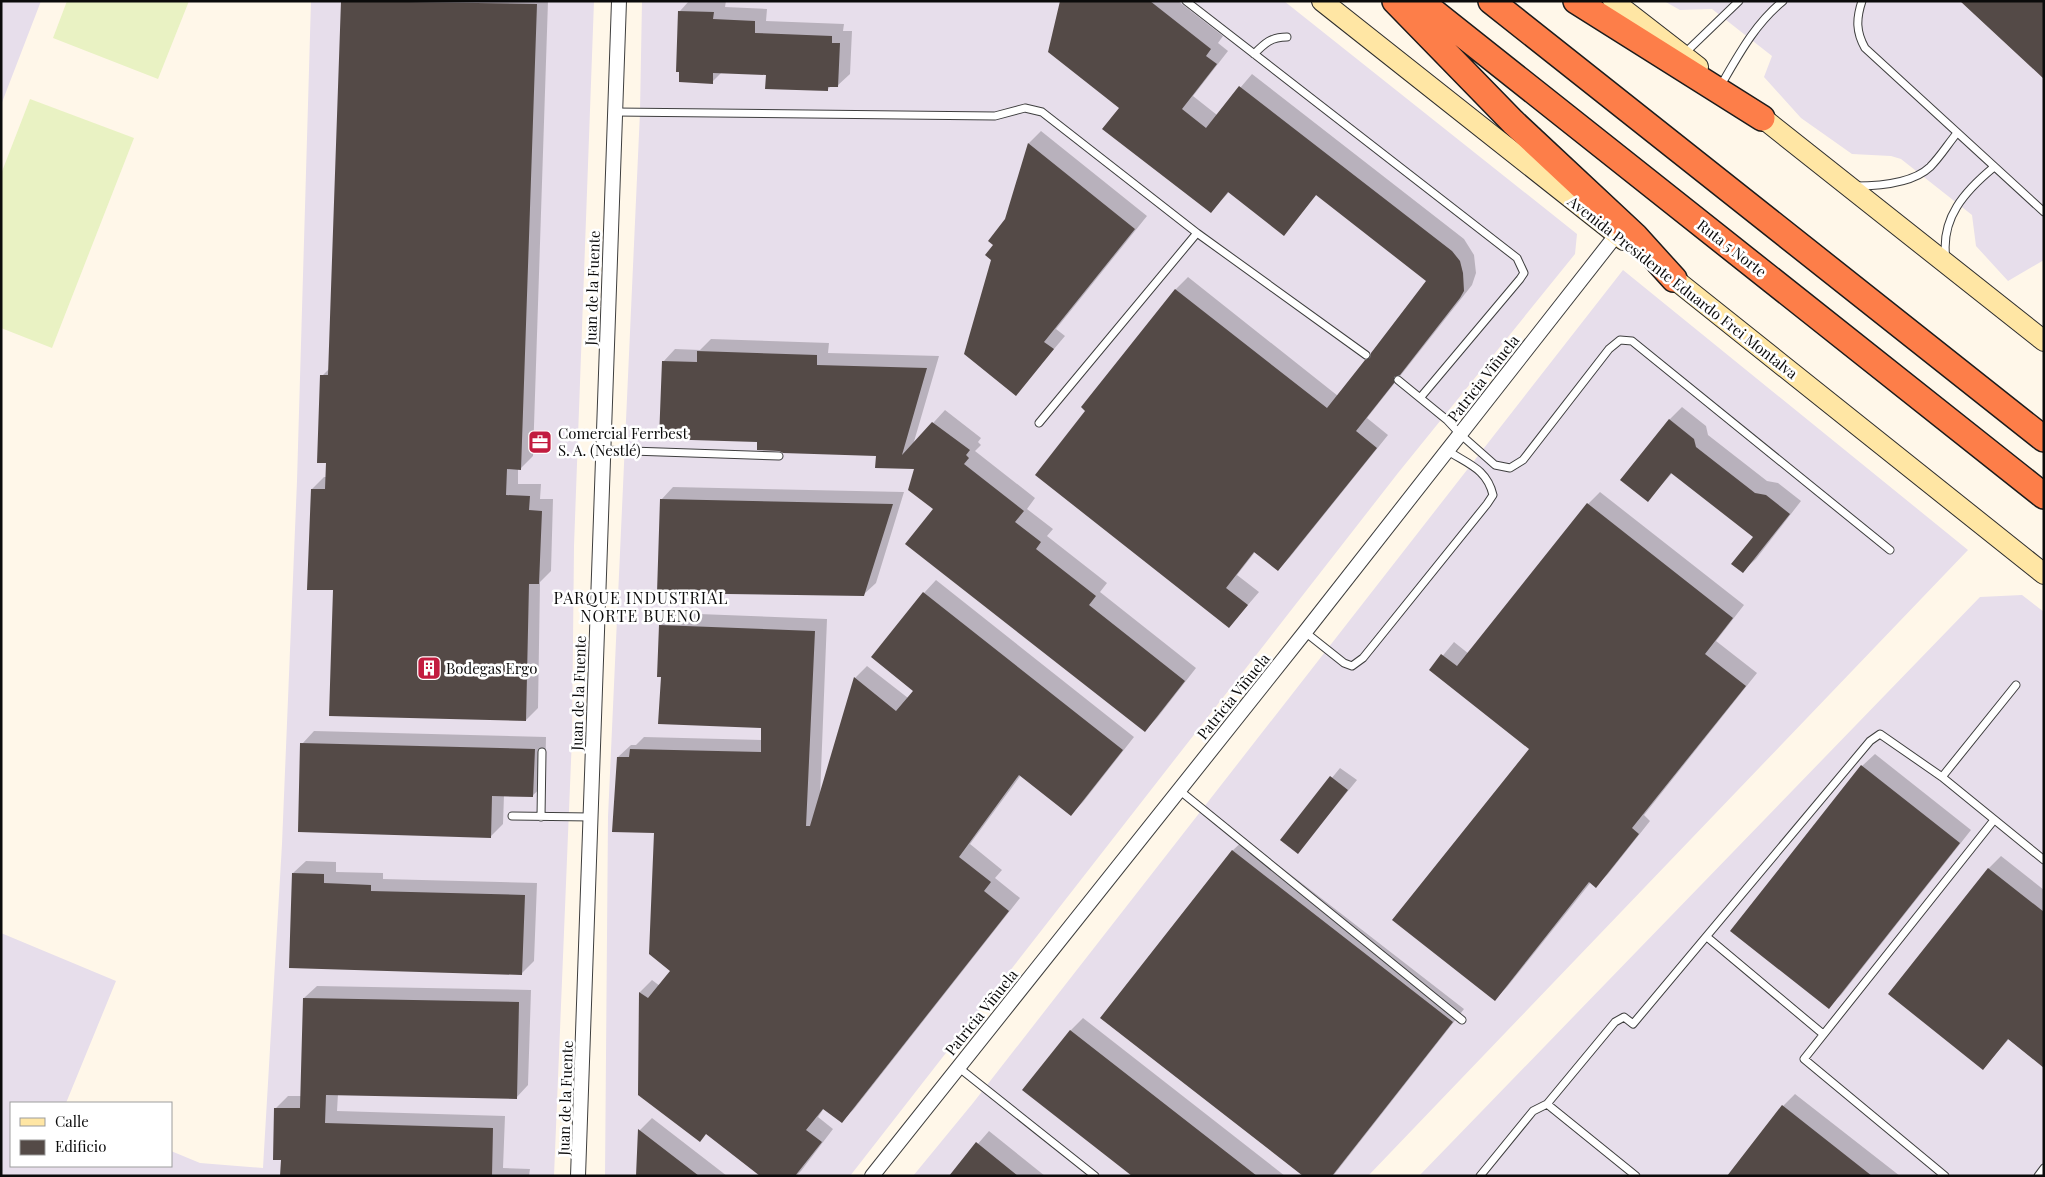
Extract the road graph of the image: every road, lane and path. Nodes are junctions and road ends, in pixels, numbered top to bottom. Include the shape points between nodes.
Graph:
1 (619, 1) edge
2 (1186, 1) edge
3 (1322, 1) edge
4 (1395, 1) edge
5 (1420, 1) edge
6 (1492, 1) edge
7 (1576, 1) edge
8 (1612, 1) edge
9 (1739, 1) edge
10 (1783, 1) edge
11 (1862, 1) edge
12 (1287, 37) dead end
13 (1254, 54) junction
14 (1684, 55) junction
15 (1721, 85) junction
16 (615, 112) junction
17 (1762, 118) junction
18 (1957, 133) junction
19 (1994, 167) junction
20 (1847, 186) junction
21 (2044, 212) edge
22 (1196, 232) junction
23 (1616, 234) junction
24 (1947, 265) junction
25 (1674, 279) junction
26 (2044, 341) edge
27 (1366, 355) dead end
28 (1398, 380) dead end
29 (1420, 398) junction
30 (1039, 423) dead end
31 (1460, 434) junction
32 (2044, 439) edge
33 (602, 450) junction
34 (1448, 451) junction
35 (779, 456) dead end
36 (2044, 496) edge
37 (1890, 550) dead end
38 (2044, 574) edge
39 (1305, 632) junction
40 (2016, 685) dead end
41 (542, 752) dead end
42 (1942, 777) junction
43 (1178, 790) junction
44 (512, 816) dead end
45 (541, 816) junction
46 (591, 817) junction
47 (1994, 820) junction
48 (2044, 860) edge
49 (1707, 937) junction
50 (1462, 1020) dead end
51 (1824, 1034) junction
52 (958, 1067) junction
53 (1547, 1104) junction
54 (2044, 1168) edge
55 (578, 1176) edge
56 (872, 1176) edge
57 (1094, 1176) edge
58 (1480, 1176) edge
59 (1636, 1176) edge
60 (1945, 1176) edge
61 (2038, 1176) edge

1 - 16 street, Juan de la Fuente
2 - 13 lane
3 - 23 main road, Avenida Presidente Eduardo Frei Montalva
4 - 25 highway
5 - 36 highway, Ruta 5 Norte
6 - 32 highway
7 - 17 highway
8 - 14 main road
9 - 14 lane
10 - 15 lane via 1748,38
11 - 18 lane via 1857,22 1865,48
12 - 13 lane via 1275,37
13 - 29 lane via 1522,265 1524,273 1520,279
14 - 15 main road
15 - 17 main road
16 - 22 lane via 994,116 1025,108 1042,112
16 - 33 street, Juan de la Fuente
17 - 20 main road
18 - 19 lane
18 - 20 lane via 1931,166 1920,174 1902,181
19 - 21 lane
19 - 24 lane via 1953,211 1945,241
20 - 24 main road
22 - 27 lane
22 - 30 lane
23 - 25 main road, Avenida Presidente Eduardo Frei Montalva
23 - 31 street, Patricia Viñuela
24 - 26 main road
25 - 38 main road, Avenida Presidente Eduardo Frei Montalva
28 - 29 lane
29 - 31 lane
31 - 34 street, Patricia Viñuela
31 - 37 lane via 1495,465 1510,468 1523,460 1608,350 1620,340 1632,341
33 - 35 lane
33 - 46 street, Juan de la Fuente
34 - 39 street, Patricia Viñuela
34 - 39 lane via 1485,475 1493,495 1487,504 1357,663 1352,666 1344,663
39 - 43 street, Patricia Viñuela
40 - 42 lane
41 - 45 lane
42 - 47 lane
42 - 49 lane via 1880,734 1870,741
43 - 50 lane
43 - 52 street, Patricia Viñuela
44 - 45 lane
45 - 46 lane
46 - 55 street, Juan de la Fuente
47 - 48 lane
47 - 51 lane
49 - 51 lane
49 - 53 lane via 1633,1024 1624,1017 1615,1022
51 - 60 lane via 1804,1059
52 - 56 street, Patricia Viñuela
52 - 57 lane
53 - 58 lane via 1532,1110
53 - 59 lane
54 - 61 lane

